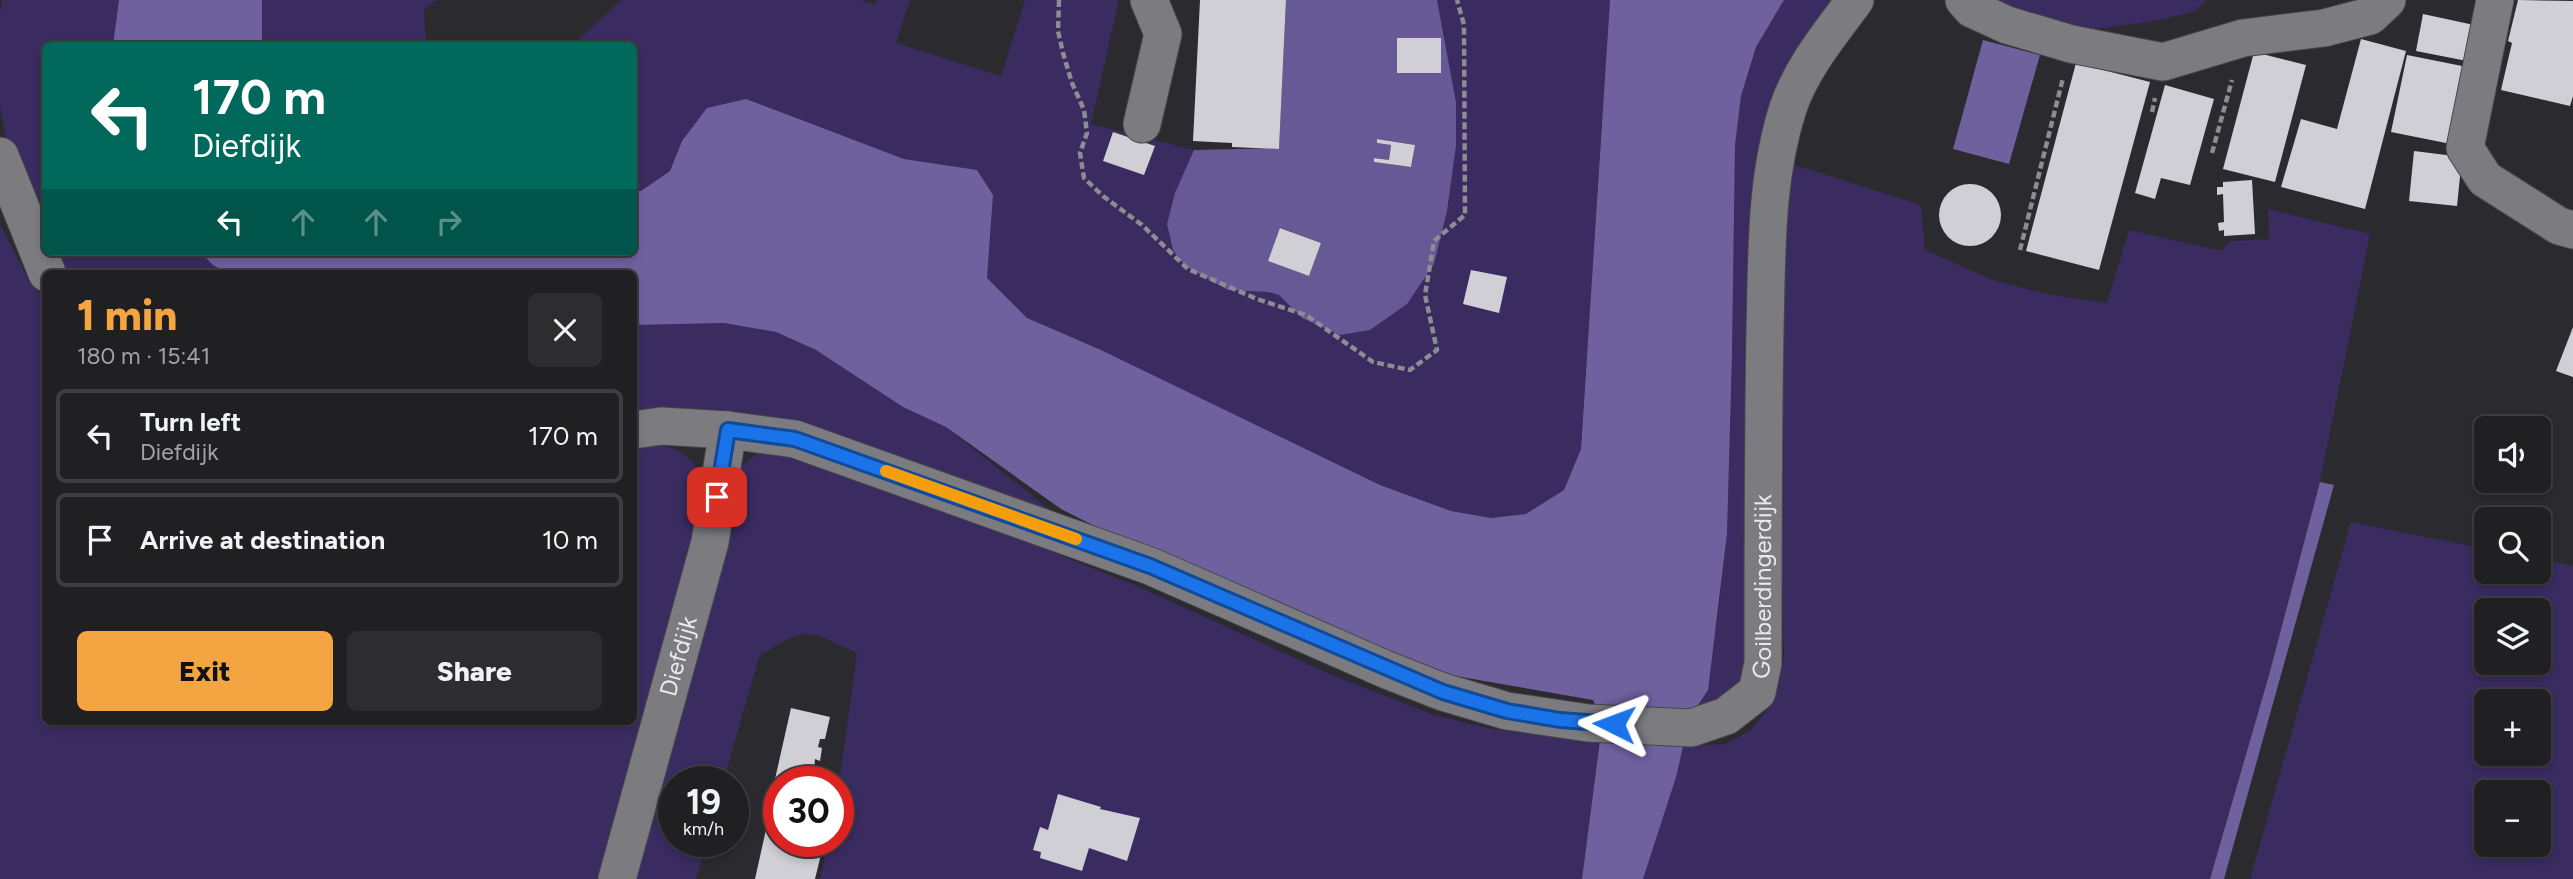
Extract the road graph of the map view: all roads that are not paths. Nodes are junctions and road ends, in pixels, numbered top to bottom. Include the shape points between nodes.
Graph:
1 (1149, 0) edge
2 (1855, 0) edge
3 (1965, 0) edge
4 (2387, 0) edge
5 (2495, 0) edge
6 (1142, 124) dead end
7 (0, 156) edge
8 (2573, 230) edge
9 (46, 270) edge
10 (637, 430) edge
11 (728, 430) junction
12 (617, 879) edge

1 - 6 street via 1163,34
2 - 11 street, Goilberdingerdijk via 1806,67 1775,155 1768,212 1764,376 1763,663 1757,692 1726,716 1690,728 1588,723 1507,711 1443,692 1150,566 795,439
3 - 4 street via 1972,9 2007,25 2071,44 2162,62 2243,38 2324,28 2370,16
5 - 8 street via 2465,149 2485,179 2559,226
7 - 9 street
10 - 11 street, Goilberdingerdijk via 661,426
11 - 12 street, Diefdijk via 710,542

